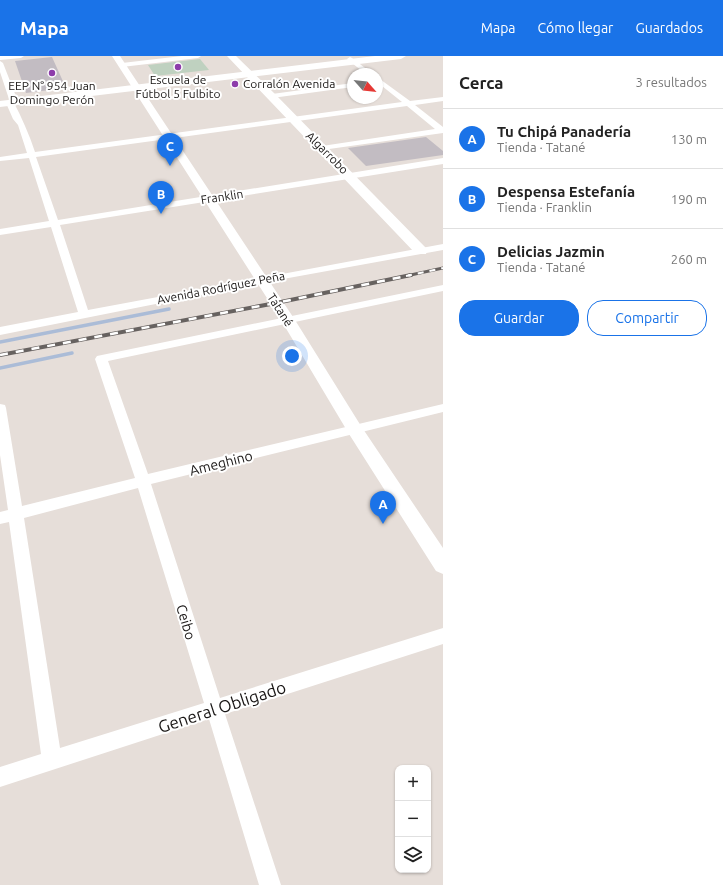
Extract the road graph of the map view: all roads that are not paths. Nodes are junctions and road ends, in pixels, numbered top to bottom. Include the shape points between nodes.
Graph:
1 (20, 56) edge
2 (116, 56) edge
3 (198, 56) edge
4 (231, 56) edge
5 (372, 56) edge
6 (402, 56) edge
7 (0, 58) edge
8 (352, 60) junction
9 (0, 63) edge
10 (122, 65) junction
11 (362, 68) edge
12 (248, 73) junction
13 (383, 85) edge
14 (136, 86) junction
15 (347, 86) edge
16 (272, 96) junction
17 (443, 99) edge
18 (6, 102) edge
19 (408, 104) junction
20 (293, 119) junction
21 (443, 130) edge
22 (168, 136) junction
23 (322, 148) junction
24 (32, 154) junction
25 (0, 159) edge
26 (443, 162) edge
27 (350, 176) junction
28 (209, 199) junction
29 (55, 223) junction
30 (0, 232) edge
31 (443, 247) edge
32 (421, 251) junction
33 (261, 280) junction
34 (443, 288) edge
35 (84, 314) junction
36 (288, 320) junction
37 (0, 331) edge
38 (0, 408) edge
39 (443, 408) edge
40 (355, 430) junction
41 (142, 481) junction
42 (16, 514) junction
43 (0, 518) edge
44 (443, 565) edge
45 (443, 636) edge
46 (214, 710) junction
47 (52, 761) junction
48 (0, 778) edge
49 (270, 885) edge

1 - 7 street
2 - 10 street, Tatané
3 - 10 street
4 - 12 street, Algarrobo
5 - 8 main road
6 - 8 main road
8 - 11 street
8 - 12 main road
9 - 18 street
10 - 14 street, Tatané
12 - 14 main road
12 - 16 street, Algarrobo
13 - 19 street
14 - 18 main road
14 - 22 street, Tatané
15 - 16 street
16 - 20 street, Algarrobo
17 - 19 street
18 - 24 street via 22,125
19 - 20 street
19 - 21 street
20 - 22 street
20 - 23 street, Algarrobo
21 - 23 street
22 - 24 street
22 - 28 street, Tatané
23 - 27 street, Algarrobo
24 - 25 street
24 - 29 street
26 - 27 street, Franklin
27 - 28 street, Franklin
27 - 32 street, Algarrobo
28 - 29 street, Franklin
28 - 33 street, Tatané
29 - 30 street, Franklin
29 - 35 street
31 - 32 street, Avenida Rodríguez Peña
32 - 33 street, Avenida Rodríguez Peña
33 - 35 street, Avenida Rodríguez Peña
33 - 36 street, Tatané
34 - 36 street
35 - 37 street, Avenida Rodríguez Peña
36 - 40 street, Tatané
36 - 41 street, Ceibo via 101,359
38 - 42 street
39 - 40 street, Ameghino
40 - 41 street, Ameghino
40 - 44 street, Tatané
41 - 42 street, Ameghino
41 - 46 street, Ceibo
42 - 43 street, Ameghino
42 - 47 street
45 - 46 street, General Obligado
46 - 47 street, General Obligado
46 - 49 street, Ceibo
47 - 48 street, General Obligado

